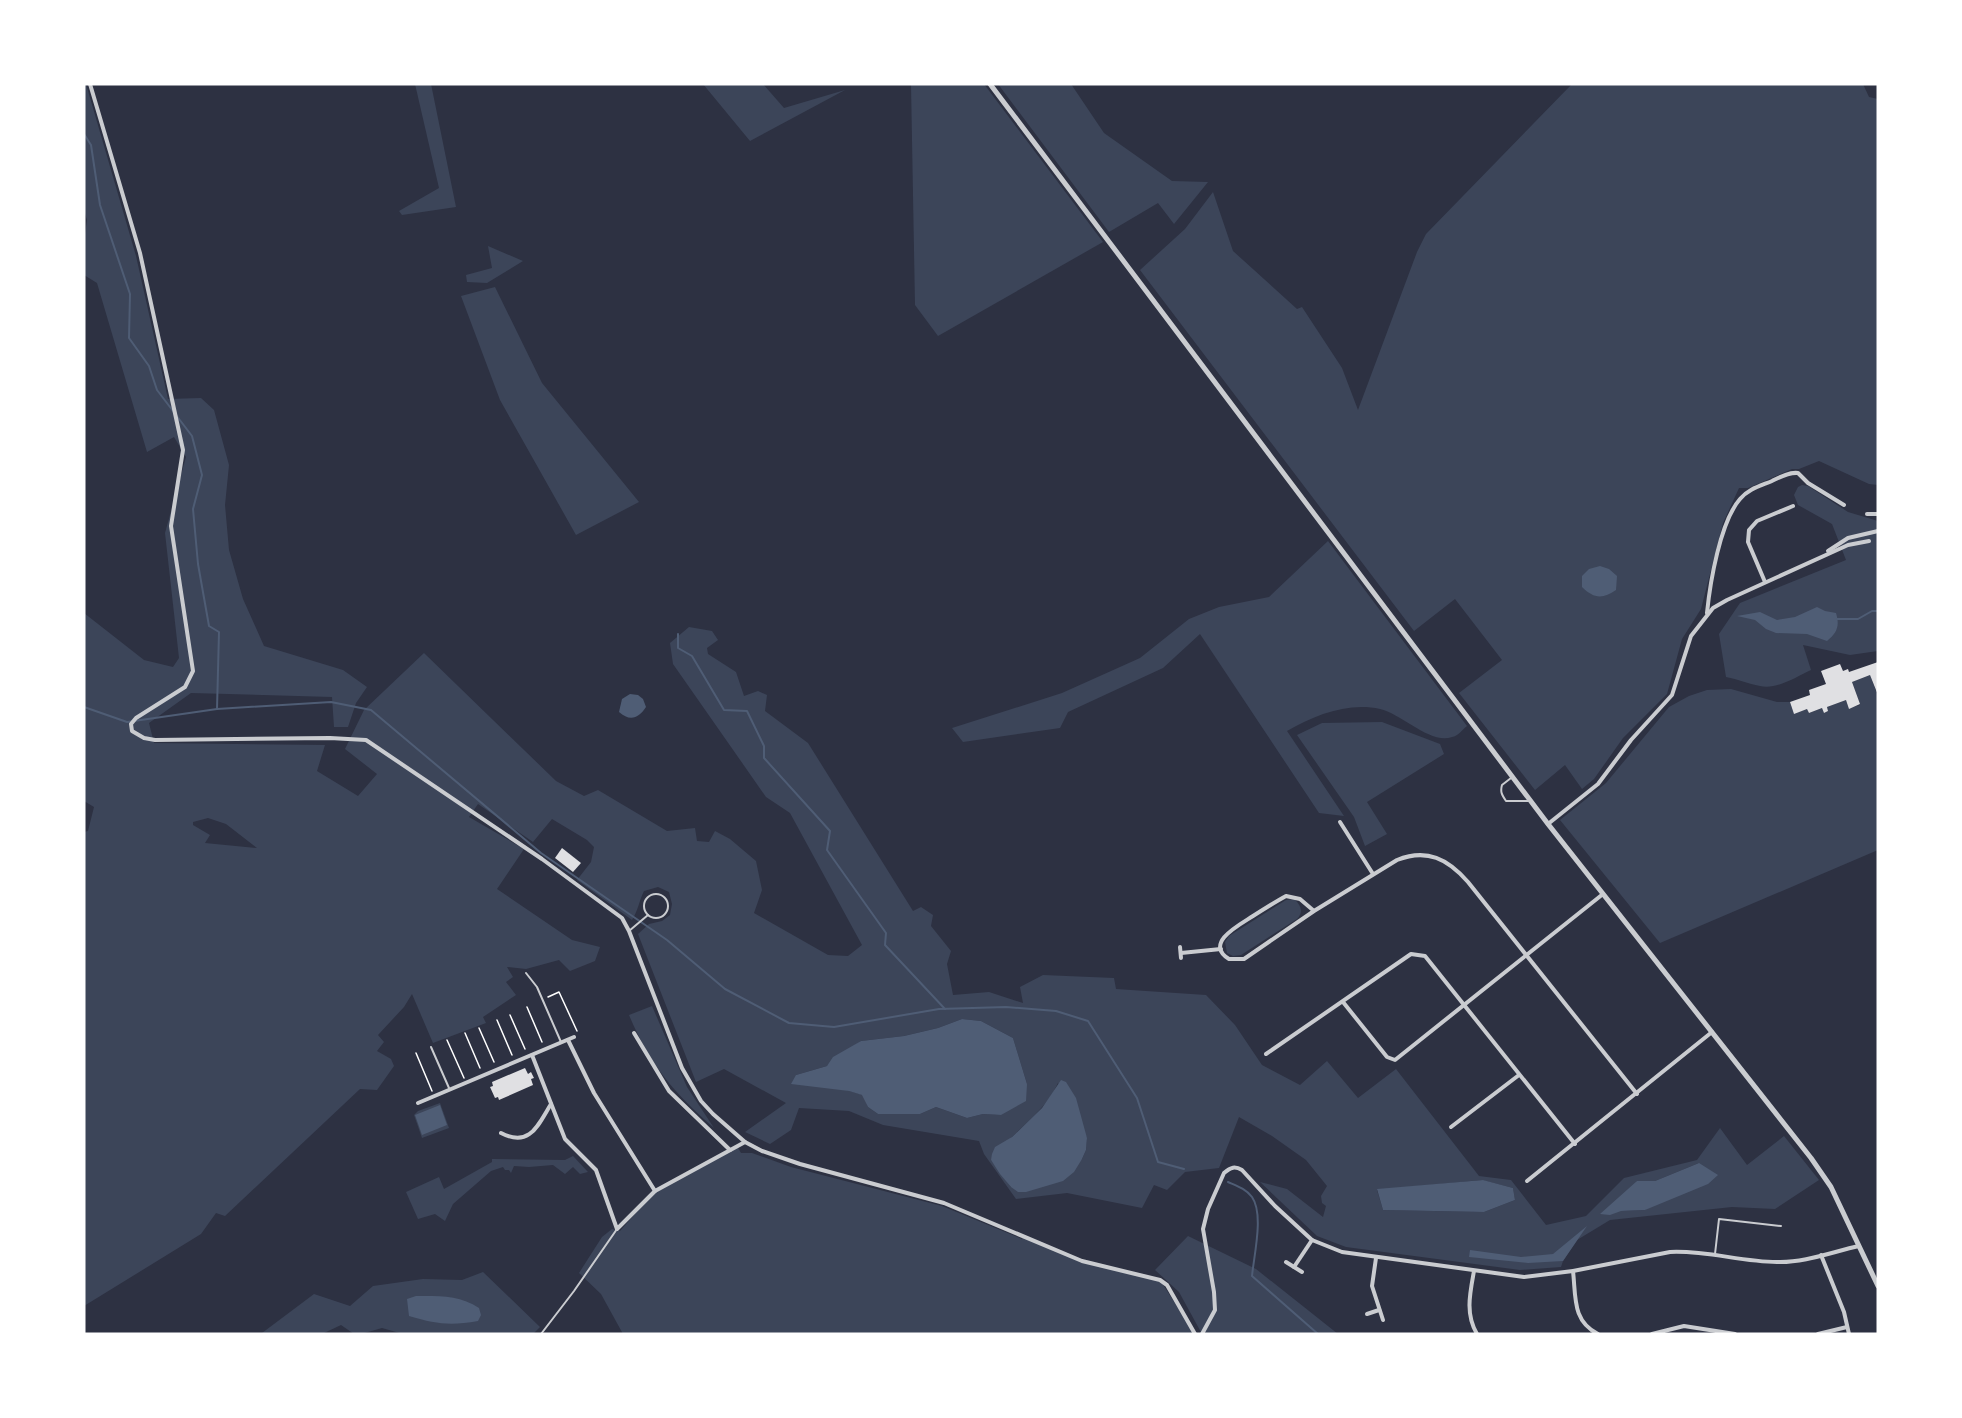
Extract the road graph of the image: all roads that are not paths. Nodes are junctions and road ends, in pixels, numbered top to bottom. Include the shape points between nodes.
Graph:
1 (90, 84) edge
2 (990, 84) edge
3 (1844, 505) dead end
4 (1793, 506) dead end
5 (1867, 514) dead end
6 (1878, 514) edge
7 (1878, 531) edge
8 (1869, 541) dead end
9 (1826, 554) junction
10 (1765, 582) junction
11 (1707, 616) junction
12 (1512, 777) junction
13 (1531, 801) junction
14 (1340, 822) dead end
15 (1548, 824) junction
16 (1373, 874) junction
17 (1603, 894) junction
18 (1314, 911) junction
19 (648, 915) junction
20 (629, 931) junction
21 (1180, 947) dead end
22 (1221, 949) junction
23 (1526, 955) junction
24 (526, 973) dead end
25 (1343, 1002) junction
26 (1464, 1005) junction
27 (1712, 1032) junction
28 (634, 1033) dead end
29 (574, 1037) dead end
30 (568, 1040) junction
31 (562, 1042) junction
32 (431, 1047) dead end
33 (1266, 1054) dead end
34 (530, 1056) junction
35 (1518, 1075) junction
36 (450, 1090) junction
37 (1637, 1094) junction
38 (418, 1103) dead end
39 (551, 1103) junction
40 (1451, 1127) dead end
41 (501, 1133) dead end
42 (745, 1142) junction
43 (1575, 1144) junction
44 (730, 1150) junction
45 (1527, 1181) dead end
46 (655, 1191) junction
47 (1781, 1226) dead end
48 (617, 1229) junction
49 (1312, 1240) junction
50 (1859, 1246) junction
51 (1715, 1254) junction
52 (1821, 1255) junction
53 (1376, 1258) junction
54 (1286, 1262) dead end
55 (1294, 1267) junction
56 (1474, 1271) junction
57 (1302, 1272) dead end
58 (1573, 1272) junction
59 (1878, 1286) edge
60 (1379, 1310) junction
61 (1366, 1314) dead end
62 (1383, 1320) dead end
63 (1847, 1327) junction
64 (1697, 1328) junction
65 (541, 1334) edge
66 (1195, 1334) edge
67 (1202, 1334) edge
68 (1477, 1334) edge
69 (1598, 1334) edge
70 (1652, 1334) edge
71 (1697, 1334) edge
72 (1735, 1334) edge
73 (1818, 1334) edge
74 (1849, 1334) edge

1 - 20 street via 140,253 183,450 171,526 193,667 185,687 136,718 131,724 132,731 155,740 366,740 612,909
2 - 12 street
3 - 11 street via 1808,483 1804,473 1793,472 1743,496 1720,545
4 - 10 street via 1757,521 1749,530 1748,542
5 - 6 street
7 - 9 street via 1845,539
8 - 9 street via 1848,544
9 - 10 street
10 - 11 street via 1718,604
11 - 15 street via 1688,642 1672,695 1598,784
12 - 13 street
12 - 13 lane via 1502,785 1502,796 1506,801
13 - 15 street
14 - 16 street
15 - 17 street
16 - 18 street
16 - 23 street via 1409,855 1431,856 1449,863
17 - 23 street
17 - 27 street
18 - 22 street via 1244,958 1229,959
18 - 22 street via 1300,899 1286,896 1228,932
19 - 19 lane via 644,908 647,897 662,896 668,905 666,913 655,918
19 - 20 lane
20 - 42 street via 691,1086 712,1114
21 - 22 street via 1181,955
23 - 26 street
23 - 37 street
24 - 31 lane via 543,999
25 - 26 street via 1416,953 1425,956
25 - 26 street via 1387,1057 1395,1059
25 - 33 street
26 - 35 street
27 - 37 street
27 - 50 street via 1831,1187
28 - 44 street via 669,1091
29 - 30 street
30 - 31 street
30 - 46 street via 594,1093
31 - 34 street
32 - 36 lane
34 - 36 street
34 - 39 street
35 - 40 street
35 - 43 street
36 - 38 street
37 - 43 street
39 - 41 street via 530,1135 517,1139
39 - 48 street via 565,1139 596,1170
42 - 44 street
42 - 66 street via 800,1164 944,1203 1082,1261 1160,1280 1167,1285
43 - 45 street
44 - 46 street
46 - 48 street
47 - 51 lane via 1719,1219
48 - 65 lane
49 - 53 street via 1342,1252
49 - 55 street
49 - 67 street via 1242,1170 1229,1168 1208,1209 1203,1229 1215,1310
50 - 52 street
50 - 59 street
51 - 52 street via 1775,1262
51 - 58 street via 1670,1252
52 - 63 street
53 - 56 street
53 - 60 street via 1372,1286
54 - 55 street
55 - 57 street
56 - 58 street via 1524,1277
56 - 68 street via 1469,1313
58 - 69 street via 1580,1319
60 - 61 street
60 - 62 street
63 - 73 street
63 - 74 street
64 - 70 street via 1684,1326
64 - 71 street
64 - 72 street

